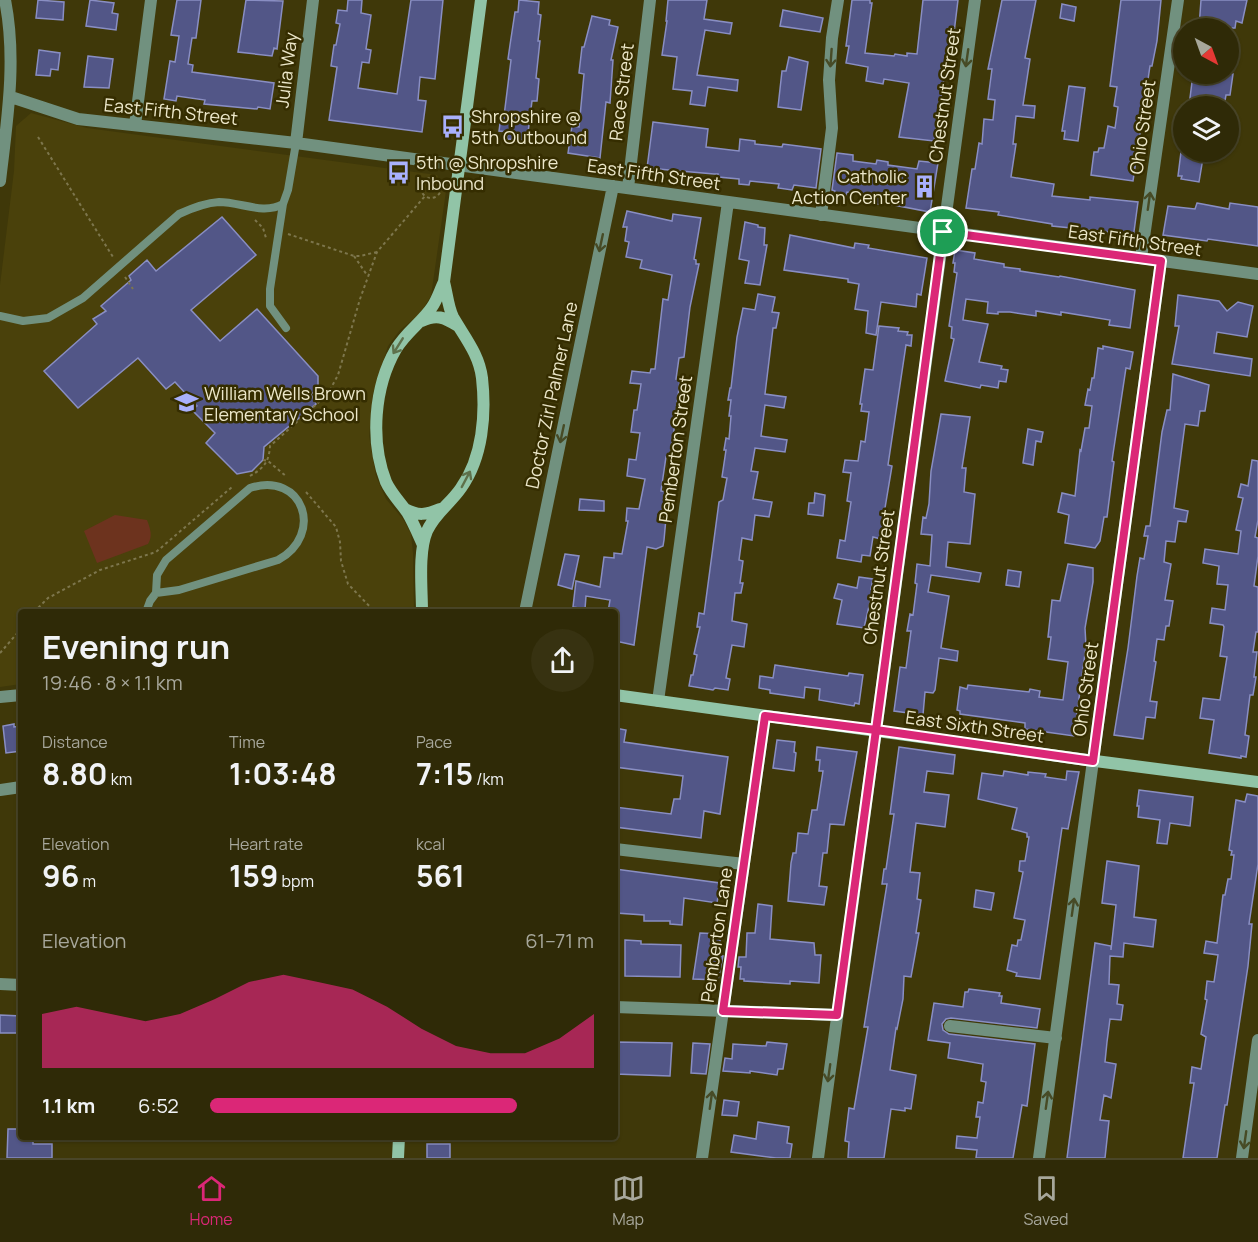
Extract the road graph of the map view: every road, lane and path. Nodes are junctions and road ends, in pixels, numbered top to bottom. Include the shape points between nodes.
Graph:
1 (5, 0) edge
2 (151, 0) edge
3 (313, 0) edge
4 (481, 0) edge
5 (650, 0) edge
6 (838, 0) edge
7 (975, 0) edge
8 (1178, 0) edge
9 (10, 97) junction
10 (135, 125) junction
11 (38, 137) dead end
12 (296, 143) junction
13 (458, 166) junction
14 (0, 181) edge
15 (614, 186) junction
16 (628, 188) junction
17 (425, 196) junction
18 (728, 202) junction
19 (283, 204) junction
20 (821, 215) junction
21 (250, 216) dead end
22 (943, 232) junction
23 (288, 234) dead end
24 (267, 240) dead end
25 (377, 252) junction
26 (354, 256) junction
27 (1141, 258) junction
28 (115, 260) dead end
29 (1161, 261) junction
30 (1258, 274) edge
31 (124, 275) dead end
32 (367, 275) junction
33 (444, 282) junction
34 (132, 289) dead end
35 (0, 316) edge
36 (418, 322) junction
37 (286, 328) dead end
38 (461, 328) junction
39 (263, 460) dead end
40 (268, 461) junction
41 (287, 476) dead end
42 (242, 481) dead end
43 (234, 486) dead end
44 (303, 490) dead end
45 (444, 507) junction
46 (405, 509) junction
47 (423, 545) junction
48 (156, 593) junction
49 (37, 609) edge
50 (148, 609) edge
51 (372, 609) edge
52 (422, 609) edge
53 (526, 609) edge
54 (18, 632) edge
55 (0, 653) edge
56 (18, 695) edge
57 (618, 695) edge
58 (0, 697) edge
59 (658, 701) junction
60 (765, 716) junction
61 (876, 730) junction
62 (1093, 761) junction
63 (1258, 782) edge
64 (18, 787) edge
65 (0, 790) edge
66 (618, 849) edge
67 (744, 864) junction
68 (0, 984) edge
69 (18, 985) edge
70 (618, 1006) edge
71 (723, 1011) junction
72 (837, 1015) junction
73 (950, 1026) dead end
74 (1056, 1038) junction
75 (1258, 1040) edge
76 (399, 1140) edge
77 (398, 1158) edge
78 (702, 1158) edge
79 (818, 1158) edge
80 (1040, 1158) edge
81 (1242, 1158) edge

1 - 9 street
2 - 10 street
3 - 12 street, Julia Way
4 - 13 street
5 - 16 street, Race Street
6 -> 20 street via 830,80 832,128
7 -> 22 street, Chestnut Street
27 -> 8 street, Ohio Street
9 - 10 street, East Fifth Street via 78,119
9 - 14 street
10 - 12 street, East Fifth Street
11 - 28 path
12 - 13 street, East Fifth Street
12 - 19 lane
13 - 15 street, East Fifth Street
13 - 33 street
15 - 16 street, East Fifth Street
15 -> 53 street, Doctor Zirl Palmer Lane
16 - 18 street, East Fifth Street
17 - 17 path via 422,184 430,178 436,180 441,188 439,194
17 - 25 path
18 - 20 street, East Fifth Street
18 - 59 street, Pemberton Street
19 - 35 lane via 273,209 220,202 197,205 179,214 83,298 48,318 22,321
19 - 37 lane via 270,306
20 - 22 street, East Fifth Street
21 - 24 path via 263,228
22 - 27 street, East Fifth Street
22 - 61 street, Chestnut Street
23 - 26 path
25 - 26 path
25 - 32 path
26 - 32 path
27 - 29 street, East Fifth Street
29 - 30 street, East Fifth Street
29 - 62 street, Ohio Street
31 - 34 path
32 - 40 path via 338,375 318,402 270,446
33 - 36 street via 432,307
33 - 38 street via 452,315
36 - 38 street via 433,316 446,318
36 -> 46 street via 405,334 388,363 381,384 376,429 382,468 391,492
45 -> 38 street via 472,468 483,421 479,362
39 - 40 path
40 - 41 path
40 - 42 path via 260,471
43 - 49 path via 156,552 100,570 48,598
44 - 51 path via 336,527 344,575
45 - 46 street via 428,514
45 - 47 street via 432,522
46 - 47 street
47 - 52 street
48 - 48 lane via 179,590 288,554 298,544 304,529 298,500 275,485 250,488 166,561 157,575
48 - 50 lane
54 - 55 path
56 - 58 street
57 - 59 street, East Sixth Street
59 - 60 street, East Sixth Street
60 - 61 street, East Sixth Street
60 - 67 street, Pemberton Lane
61 - 62 street, East Sixth Street
61 - 72 street, Chestnut Street
62 - 63 street, East Sixth Street
74 -> 62 street, Ohio Street
64 - 65 street
66 - 67 street
67 - 71 street, Pemberton Lane
68 - 69 street
70 - 71 street
71 - 72 street
78 -> 71 street, Pemberton Lane
72 -> 79 street, Chestnut Street
73 - 74 street
80 -> 74 street, Ohio Street
75 -> 81 street
76 - 77 street

